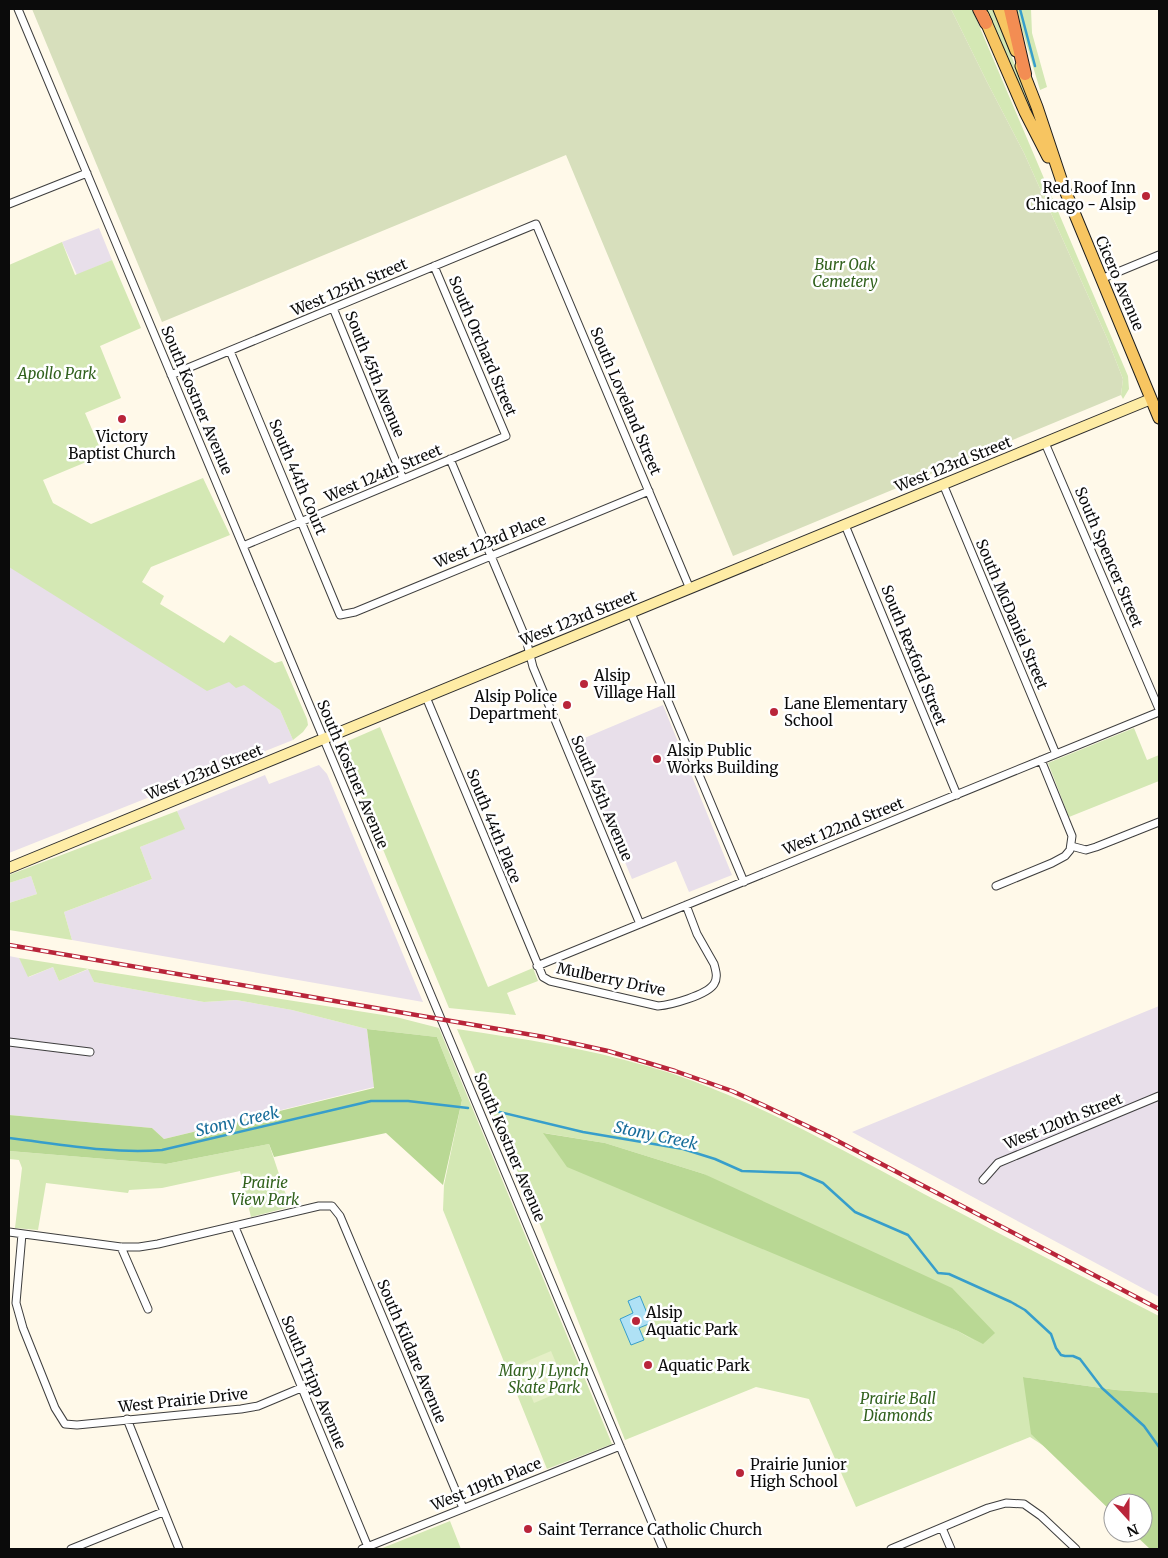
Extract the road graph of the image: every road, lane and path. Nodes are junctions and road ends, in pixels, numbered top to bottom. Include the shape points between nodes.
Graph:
1 (18, 9) edge
2 (980, 9) edge
3 (999, 9) edge
4 (1010, 9) edge
5 (986, 23) joint
6 (1025, 74) junction
7 (87, 173) junction
8 (1064, 188) junction
9 (9, 204) edge
10 (536, 224) joint
11 (1159, 255) edge
12 (434, 266) junction
13 (1101, 279) junction
14 (334, 308) junction
15 (230, 351) junction
16 (171, 375) junction
17 (1155, 398) edge
18 (1159, 418) edge
19 (506, 436) joint
20 (1046, 443) junction
21 (450, 459) junction
22 (403, 479) junction
23 (943, 484) junction
24 (649, 491) junction
25 (301, 521) junction
26 (845, 525) junction
27 (243, 546) junction
28 (490, 556) junction
29 (690, 589) junction
30 (631, 613) junction
31 (340, 615) joint
32 (530, 654) junction
33 (426, 697) junction
34 (1159, 710) edge
35 (324, 738) junction
36 (1056, 754) junction
37 (1041, 760) junction
38 (957, 795) junction
39 (1159, 822) edge
40 (1071, 846) junction
41 (9, 868) edge
42 (744, 882) junction
43 (996, 886) dead end
44 (686, 906) junction
45 (640, 924) junction
46 (537, 966) junction
47 (9, 1042) edge
48 (90, 1052) dead end
49 (1159, 1096) edge
50 (983, 1180) dead end
51 (234, 1227) junction
52 (9, 1232) edge
53 (22, 1234) junction
54 (121, 1247) junction
55 (148, 1309) dead end
56 (301, 1388) junction
57 (127, 1420) junction
58 (620, 1446) junction
59 (463, 1508) junction
60 (163, 1512) junction
61 (942, 1528) junction
62 (365, 1548) edge
63 (71, 1549) edge
64 (179, 1549) edge
65 (664, 1549) edge
66 (891, 1549) edge
67 (950, 1549) edge
68 (1076, 1549) edge

1 - 7 street, South Kostner Avenue
2 - 5 highway
3 - 6 main road, Cicero Avenue
4 - 6 highway
5 - 8 main road, Cicero Avenue via 1025,112
6 - 8 main road, Cicero Avenue
7 - 9 street
7 - 16 street, South Kostner Avenue
8 - 13 main road, Cicero Avenue
10 - 12 street, West 125th Street
10 - 24 street, South Loveland Street
11 - 13 street
12 - 14 street, West 125th Street
12 - 19 street, South Orchard Street
13 - 17 main road, Cicero Avenue
14 - 15 street, West 125th Street
14 - 22 street, South 45th Avenue
15 - 16 street, West 125th Street
15 - 25 street, South 44th Court
16 - 27 street, South Kostner Avenue
17 - 18 main road, Cicero Avenue
17 - 20 street, West 123rd Street
19 - 21 street, West 124th Street
20 - 23 street, West 123rd Street
20 - 34 street, South Spencer Street
21 - 22 street, West 124th Street
21 - 28 street, South 45th Avenue
22 - 25 street, West 124th Street
23 - 26 street, West 123rd Street
23 - 36 street, South McDaniel Street
24 - 28 street, West 123rd Place
24 - 29 street, South Loveland Street
25 - 27 street, West 124th Street
25 - 31 street, South 44th Court
26 - 29 street, West 123rd Street
26 - 38 street, South Rexford Street
27 - 35 street, South Kostner Avenue
28 - 31 street, West 123rd Place via 355,612
28 - 32 street, South 45th Avenue
29 - 30 street, West 123rd Street
30 - 32 street, West 123rd Street
30 - 42 street
32 - 33 street, West 123rd Street
32 - 45 street, South 45th Avenue
33 - 35 street, West 123rd Street
33 - 46 street, South 44th Place
34 - 36 street, West 122nd Street
35 - 41 street, West 123rd Street
35 - 58 street, South Kostner Avenue
36 - 37 street, West 122nd Street
37 - 38 street, West 122nd Street
37 - 40 street via 1072,836
38 - 42 street, West 122nd Street
39 - 40 street via 1096,848 1086,850
40 - 43 street via 1068,854 1052,863
42 - 44 street, West 122nd Street
44 - 45 street, West 122nd Street
44 - 46 street, Mulberry Drive via 716,974 712,987 674,1004 658,1006 550,980 543,977
45 - 46 street, West 122nd Street
47 - 48 street
49 - 50 street, West 120th Street via 998,1162
51 - 54 street via 158,1244
51 - 56 street, South Tripp Avenue
51 - 59 street, South Kildare Avenue via 319,1206 332,1206 340,1216
52 - 53 street
53 - 54 street
53 - 57 street, West Prairie Drive via 16,1303 22,1328 55,1408 65,1424
54 - 55 street
56 - 57 street, West Prairie Drive via 258,1406
56 - 62 street, South Tripp Avenue
57 - 60 street
58 - 59 street, West 119th Place
58 - 65 street, South Kostner Avenue
59 - 62 street, West 119th Place
60 - 63 street
60 - 64 street
61 - 66 street
61 - 67 street
61 - 68 street via 988,1508 1006,1503 1024,1504 1042,1516

